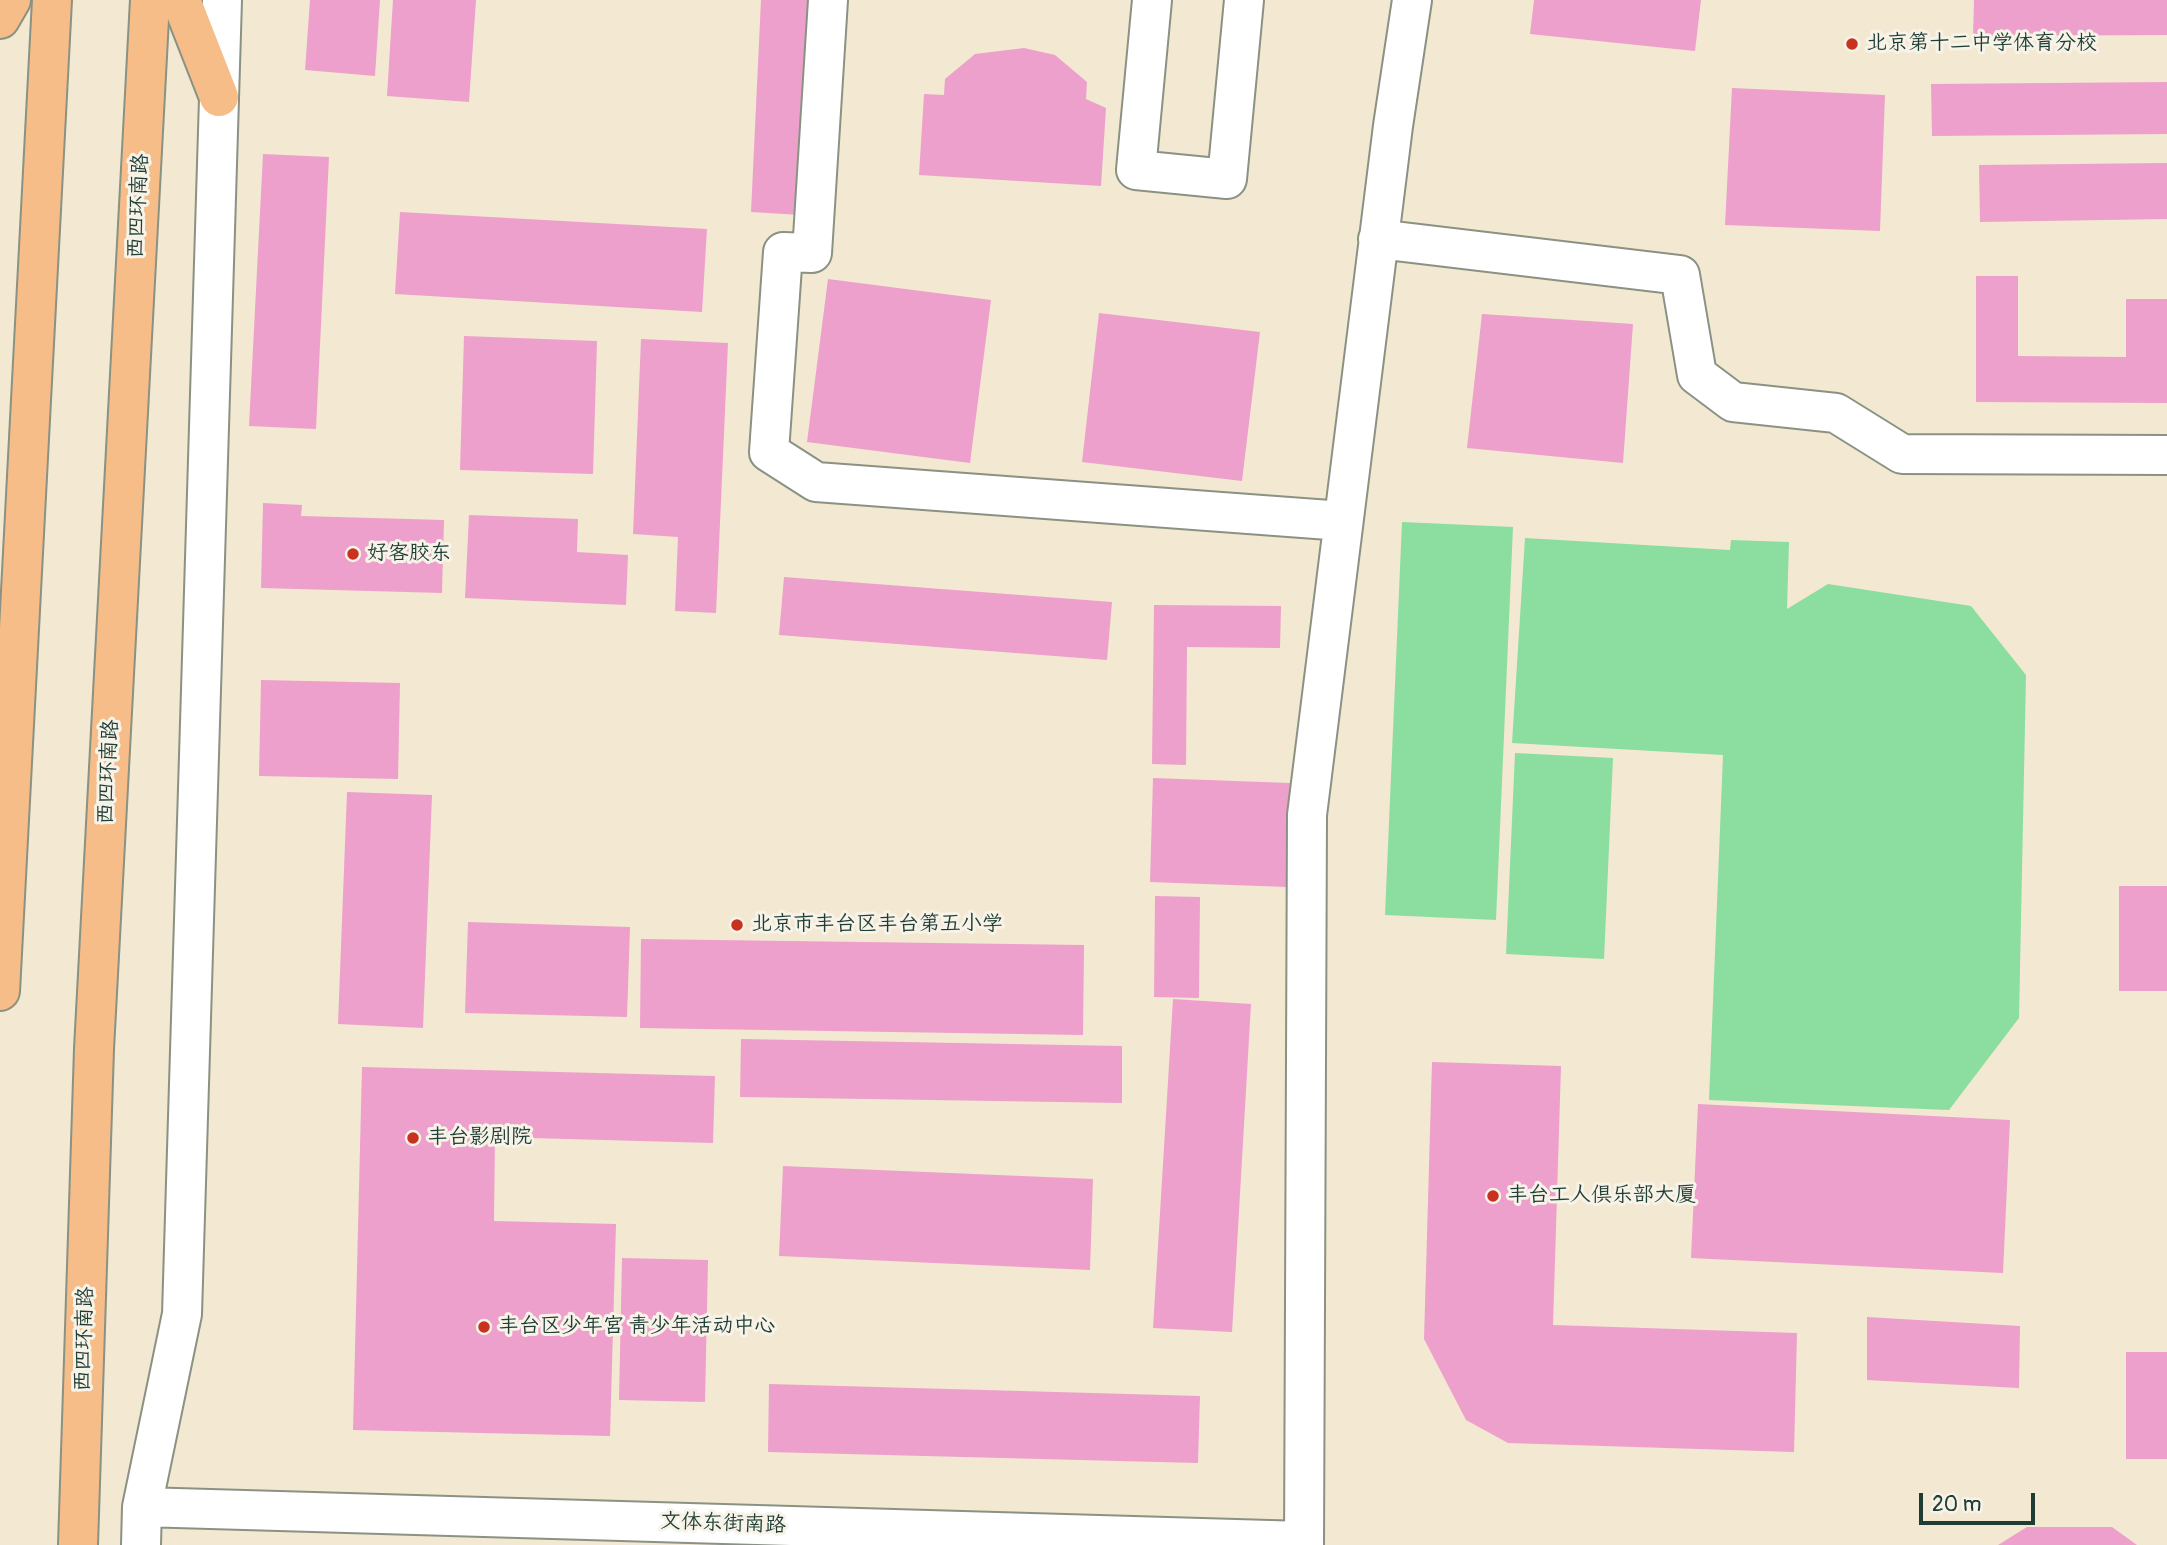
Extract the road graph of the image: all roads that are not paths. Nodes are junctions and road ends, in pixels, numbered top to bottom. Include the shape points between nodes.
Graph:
1 (11, 0) edge
2 (52, 0) edge
3 (150, 0) edge
4 (181, 0) edge
5 (222, 0) edge
6 (828, 0) edge
7 (1152, 0) edge
8 (1244, 0) edge
9 (1412, 0) edge
10 (0, 19) edge
11 (219, 97) junction
12 (1378, 239) junction
13 (2167, 455) edge
14 (1343, 521) junction
15 (0, 991) edge
16 (142, 1507) junction
17 (1304, 1543) edge
18 (78, 1545) edge
19 (141, 1545) edge

1 - 10 main road
2 - 15 main road
3 - 18 main road, 西四环南路 via 94,1049
4 - 11 main road
5 - 11 street
6 - 14 street via 812,253 783,252 769,452 816,482
7 - 8 street via 1136,170 1227,179
9 - 12 street
11 - 16 street via 182,1314
12 - 13 street via 1680,275 1697,375 1733,402 1836,413 1902,454
12 - 14 street
14 - 17 street via 1307,815
16 - 17 street, 文体东街南路
16 - 19 street

